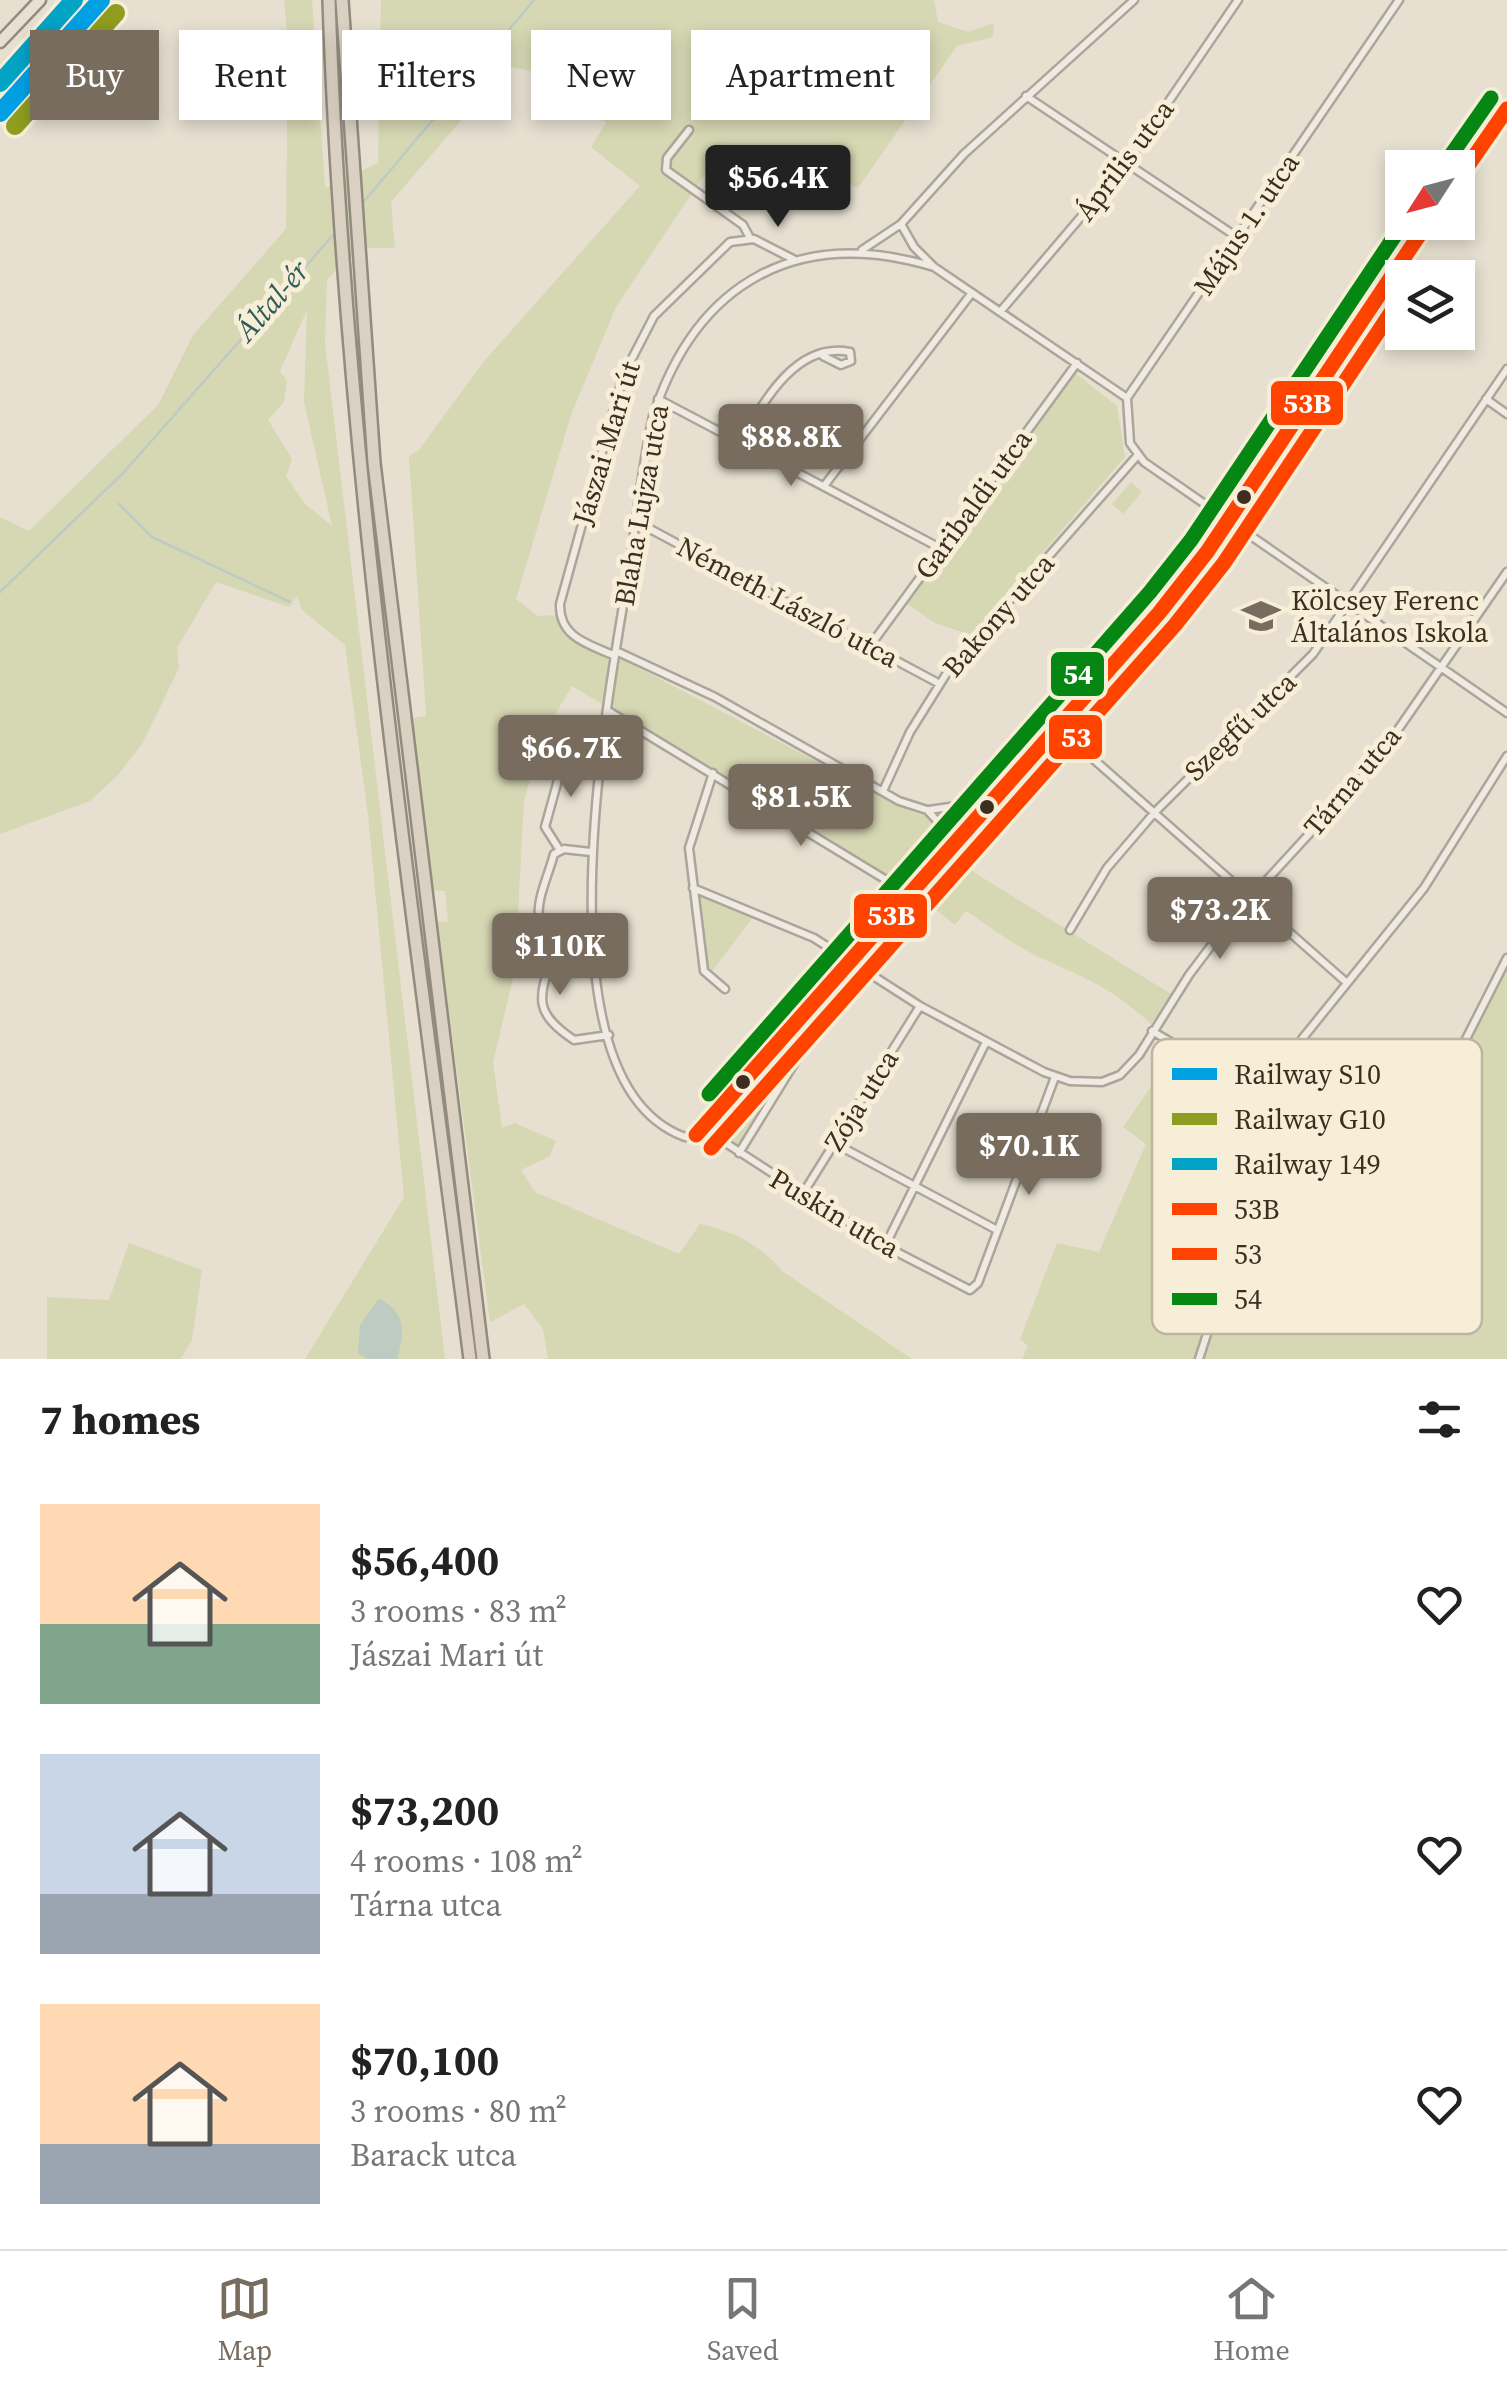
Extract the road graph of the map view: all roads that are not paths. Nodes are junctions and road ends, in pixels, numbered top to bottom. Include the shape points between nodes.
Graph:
1 (40, 0) edge
2 (329, 0) edge
3 (342, 0) edge
4 (1134, 0) edge
5 (1238, 0) edge
6 (1398, 0) edge
7 (0, 42) edge
8 (1026, 96) junction
9 (1507, 108) edge
10 (1504, 120) edge
11 (689, 130) dead end
12 (1475, 158) edge
13 (1126, 164) junction
14 (901, 224) junction
15 (1237, 237) junction
16 (750, 238) junction
17 (1416, 240) edge
18 (861, 251) junction
19 (792, 259) junction
20 (934, 266) junction
21 (350, 268) junction
22 (971, 294) junction
23 (1000, 312) junction
24 (823, 356) dead end
25 (1078, 363) junction
26 (1507, 369) edge
27 (1127, 398) junction
28 (658, 399) junction
29 (1486, 399) junction
30 (1507, 414) edge
31 (742, 442) junction
32 (1137, 456) junction
33 (824, 486) junction
34 (1227, 521) junction
35 (637, 522) junction
36 (940, 548) junction
37 (1507, 572) edge
38 (1347, 604) junction
39 (870, 646) junction
40 (616, 653) junction
41 (1439, 667) junction
42 (938, 683) junction
43 (609, 712) junction
44 (1507, 713) edge
45 (1057, 727) junction
46 (1507, 756) edge
47 (600, 766) junction
48 (713, 772) junction
49 (1005, 790) junction
50 (883, 791) junction
51 (928, 810) junction
52 (1154, 812) junction
53 (957, 842) junction
54 (559, 850) junction
55 (590, 852) junction
56 (694, 888) junction
57 (1251, 896) junction
58 (909, 899) junction
59 (1070, 930) dead end
60 (592, 942) junction
61 (559, 946) junction
62 (1507, 958) edge
63 (851, 962) junction
64 (1347, 982) junction
65 (725, 989) dead end
66 (829, 989) junction
67 (920, 1006) junction
68 (1152, 1030) junction
69 (610, 1035) junction
70 (1165, 1039) edge
71 (1305, 1039) edge
72 (1466, 1039) edge
73 (986, 1042) junction
74 (1055, 1076) junction
75 (704, 1129) junction
76 (834, 1142) junction
77 (739, 1152) junction
78 (914, 1188) junction
79 (802, 1195) junction
80 (997, 1230) junction
81 (885, 1246) junction
82 (1208, 1334) edge
83 (470, 1359) edge
84 (483, 1359) edge
85 (1200, 1359) edge

1 - 7 main road
2 - 21 highway
3 - 21 highway
4 - 8 street
5 - 13 street, Április utca
6 - 15 street, Május 1. utca
8 - 13 street
8 - 14 street
9 - 10 street
10 - 12 street
11 - 16 street via 667,158 666,170 743,225
13 - 15 street
13 - 23 street, Április utca
14 - 18 street
14 - 20 street, Blaha Lujza utca
15 - 27 street, Május 1. utca
16 - 19 street
16 - 40 street, Jászai Mari út via 720,248 670,298 623,376 560,604 571,635
17 - 34 street
18 - 19 street, Blaha Lujza utca
18 - 20 street, Blaha Lujza utca
19 - 28 street, Blaha Lujza utca via 716,305 683,346
20 - 22 street, Blaha Lujza utca
21 - 83 highway via 377,602
21 - 84 highway
22 - 23 street, Blaha Lujza utca
22 - 33 street
23 - 25 street, Blaha Lujza utca
24 - 31 street via 777,384
25 - 27 street, Blaha Lujza utca
25 - 36 street, Garibaldi utca
26 - 29 street, Szegfű utca
27 - 32 street
28 - 31 street
28 - 35 street, Blaha Lujza utca
29 - 30 street
29 - 38 street, Szegfű utca
31 - 33 street
32 - 34 street
32 - 42 street, Bakony utca
33 - 36 street
34 - 38 street
34 - 45 street via 1158,613
35 - 39 street, Németh László utca
35 - 40 street, Blaha Lujza utca
36 - 39 street, Garibaldi utca
37 - 41 street, Tárna utca
38 - 41 street
38 - 52 street, Szegfű utca via 1304,664
39 - 42 street, Németh László utca
40 - 43 street, Blaha Lujza utca
40 - 50 street, Jászai Mari út via 714,697
41 - 44 street
41 - 57 street, Tárna utca via 1377,760
42 - 50 street, Bakony utca
43 - 47 street, Blaha Lujza utca
43 - 48 street
45 - 49 street
45 - 52 street
46 - 64 street via 1424,888
47 - 54 street via 575,760 562,769 544,827
47 - 55 street, Blaha Lujza utca
48 - 56 street via 688,848
48 - 58 street
49 - 51 street
49 - 53 street
50 - 51 street, Jászai Mari út
51 - 53 street
52 - 57 street
52 - 59 street, Szegfű utca via 1107,868
53 - 58 street
54 - 55 street
54 - 61 street via 537,918 545,938
55 - 60 street, Blaha Lujza utca
56 - 63 street via 776,919
56 - 65 street via 704,970
57 - 64 street
57 - 68 street, Tárna utca
58 - 63 street
60 - 61 street
60 - 69 street, Blaha Lujza utca
61 - 69 street via 540,1004 545,1017 574,1040
62 - 72 street
63 - 66 street
63 - 67 street
64 - 71 street
66 - 75 street
66 - 77 street via 826,1012
67 - 73 street
67 - 76 street, Zója utca
68 - 70 street
68 - 74 street, Tárna utca via 1120,1074 1088,1084
69 - 75 street, Blaha Lujza utca via 638,1102 677,1134
73 - 74 street
73 - 78 street
74 - 80 street
75 - 77 street, Puskin utca
76 - 78 street
76 - 79 street, Zója utca
77 - 79 street, Puskin utca
78 - 80 street
78 - 81 street
79 - 81 street, Puskin utca
80 - 81 street, Puskin utca via 970,1290
82 - 85 street

